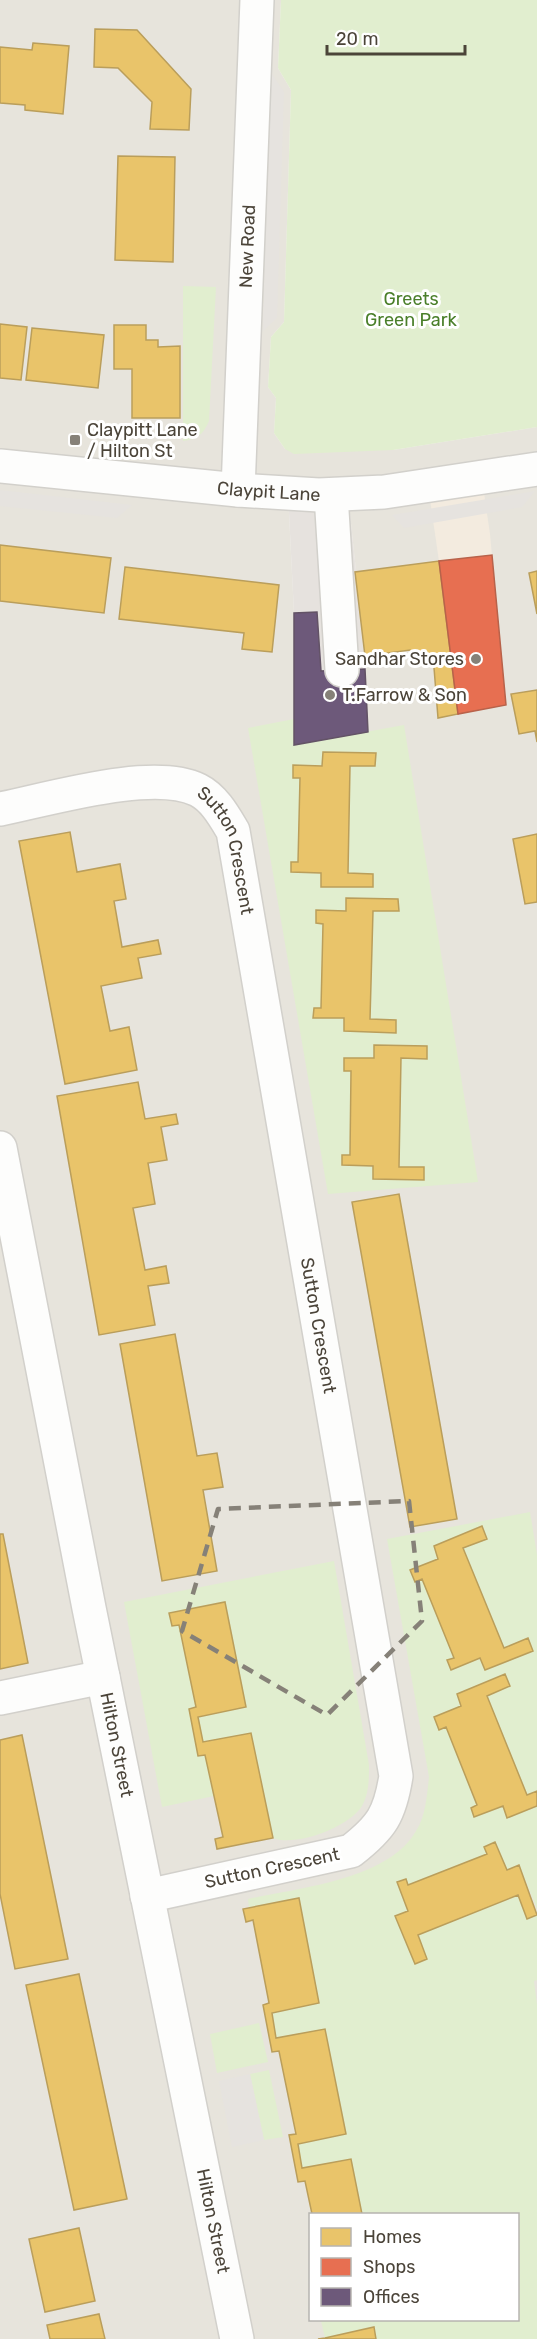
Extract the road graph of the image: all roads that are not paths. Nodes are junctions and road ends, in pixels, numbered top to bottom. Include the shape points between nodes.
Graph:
1 (257, 0) edge
2 (0, 466) edge
3 (537, 469) edge
4 (238, 490) junction
5 (332, 495) junction
6 (342, 670) dead end
7 (0, 809) edge
8 (0, 1148) edge
9 (103, 1677) junction
10 (0, 1698) edge
11 (147, 1896) junction
12 (237, 2339) edge

1 - 4 street, New Road
2 - 4 street, Claypit Lane
3 - 5 street, Claypit Lane via 460,482
4 - 5 street, Claypit Lane
5 - 6 street
7 - 11 street, Sutton Crescent via 144,780 176,782 199,790 217,806 233,831 396,1776 391,1806 376,1832 351,1851
8 - 9 street, Hilton Street
9 - 10 street
9 - 11 street, Hilton Street
11 - 12 street, Hilton Street

